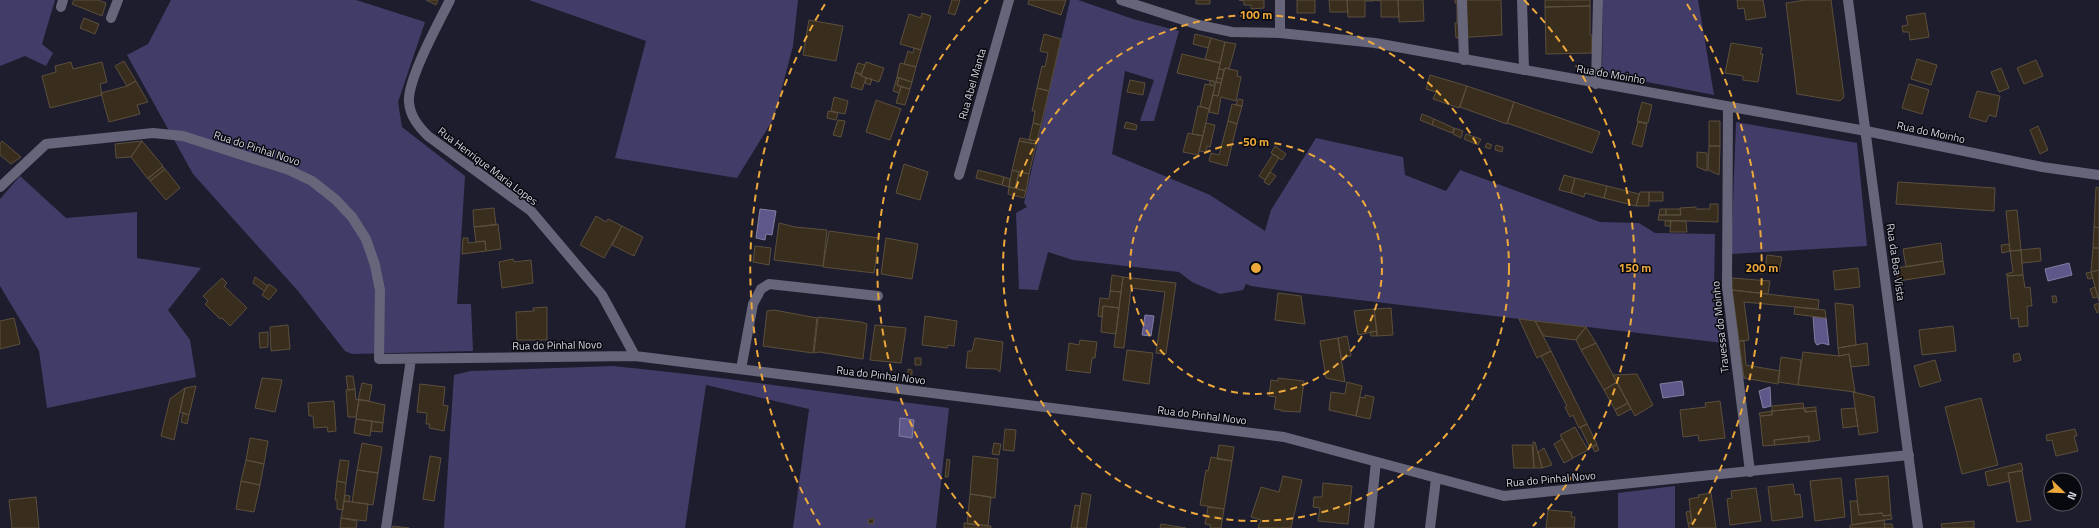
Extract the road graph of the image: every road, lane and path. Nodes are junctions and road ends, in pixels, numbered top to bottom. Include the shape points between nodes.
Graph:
1 (118, 0) edge
2 (450, 0) edge
3 (1009, 0) edge
4 (1121, 0) edge
5 (1280, 0) edge
6 (1462, 0) edge
7 (1522, 0) edge
8 (1598, 0) edge
9 (1848, 0) edge
10 (111, 18) dead end
11 (1280, 33) junction
12 (1464, 60) junction
13 (1524, 70) junction
14 (1596, 84) junction
15 (1728, 107) junction
16 (1866, 131) junction
17 (959, 175) dead end
18 (2099, 175) edge
19 (0, 187) edge
20 (878, 296) dead end
21 (635, 356) junction
22 (411, 359) junction
23 (741, 369) junction
24 (1909, 455) junction
25 (1376, 462) junction
26 (1750, 472) junction
27 (1436, 479) junction
28 (386, 528) edge
29 (1369, 528) edge
30 (1430, 528) edge
31 (1918, 528) edge

1 - 10 street
2 - 21 street, Rua Henrique Maria Lopes via 410,85 408,102 411,115 428,136 530,211 602,295
3 - 17 street, Rua Abel Manta
4 - 11 street, Rua do Moinho via 1232,32
5 - 11 street
6 - 12 street
7 - 13 street
8 - 14 street
9 - 16 street, Rua da Boa Vista
11 - 12 street, Rua do Moinho via 1375,43
12 - 13 street, Rua do Moinho
13 - 14 street, Rua do Moinho
14 - 15 street, Rua do Moinho
15 - 16 street, Rua do Moinho
15 - 26 street, Travessa do Moinho via 1726,286
16 - 18 street, Rua do Moinho via 2042,167
16 - 24 street, Rua da Boa Vista
19 - 22 street, Rua do Pinhal Novo via 46,144 153,133 183,136 289,170 312,181 352,217 366,239 380,290 379,359
20 - 23 street via 769,284 761,289 753,304
21 - 22 street, Rua do Pinhal Novo
21 - 23 street, Rua do Pinhal Novo
22 - 28 street
23 - 25 street, Rua do Pinhal Novo via 1284,437
24 - 26 street, Rua do Pinhal Novo
24 - 31 street, Rua da Boa Vista
25 - 27 street, Rua do Pinhal Novo
25 - 29 street
26 - 27 street, Rua do Pinhal Novo via 1504,496
27 - 30 street

